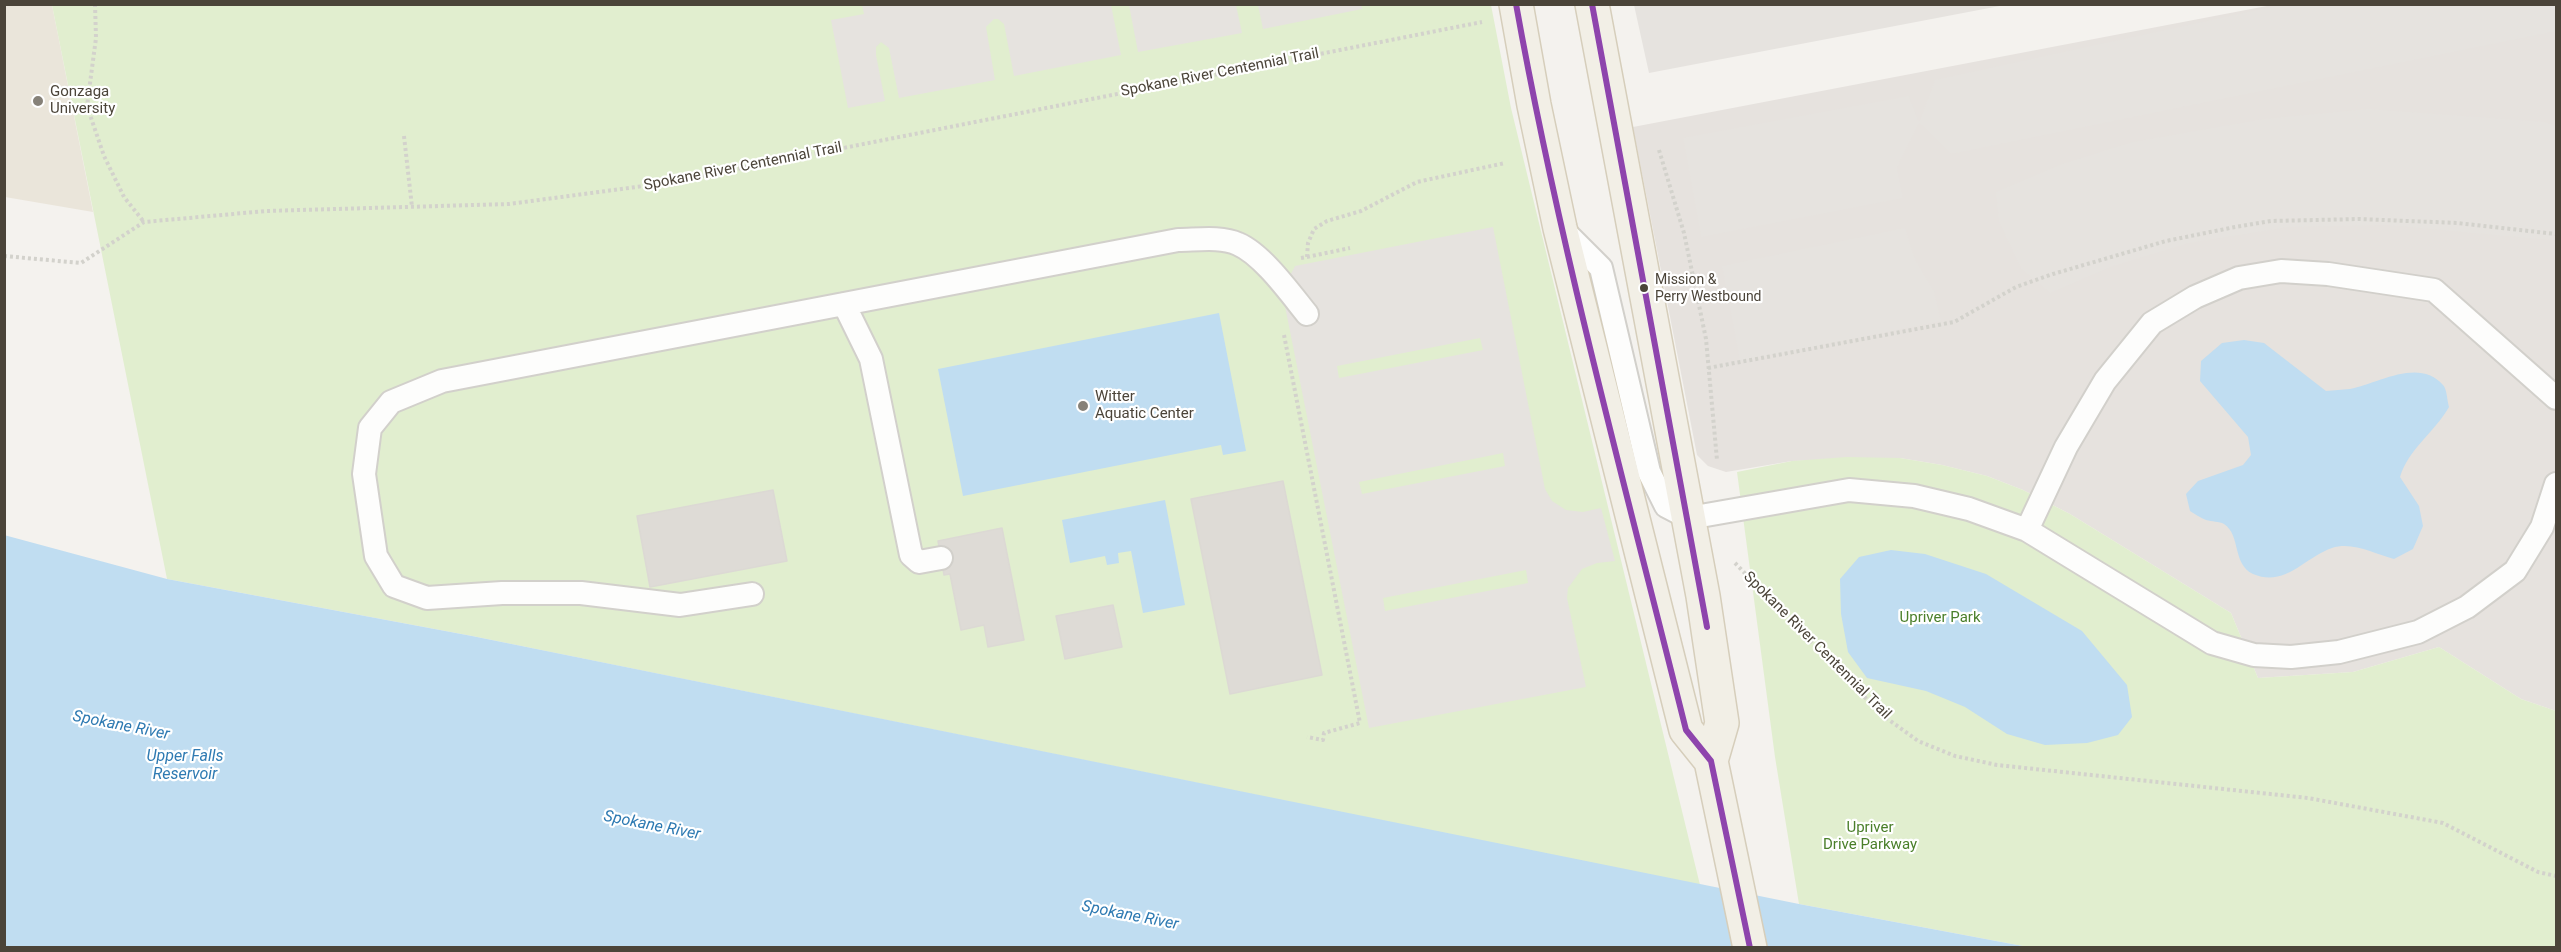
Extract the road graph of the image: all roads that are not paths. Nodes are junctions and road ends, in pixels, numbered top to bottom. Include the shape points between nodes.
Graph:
1 (1516, 4) edge
2 (1592, 4) edge
3 (1560, 228) junction
4 (844, 304) junction
5 (1307, 314) dead end
6 (2556, 398) edge
7 (2556, 484) edge
8 (1689, 518) junction
9 (2027, 530) junction
10 (941, 558) dead end
11 (752, 594) dead end
12 (1712, 768) junction
13 (1750, 948) edge

1 - 3 main road
2 - 8 main road
3 - 8 lane via 1601,268 1649,472 1666,506
3 - 12 main road via 1686,730
4 - 5 lane via 1178,240 1216,240 1238,244 1272,271
4 - 10 lane via 871,359 911,555 919,562
4 - 11 lane via 442,381 391,402 370,428 364,474 376,556 394,586 427,598 581,593 680,605
6 - 9 lane via 2434,290 2281,271 2239,278 2195,297 2152,324 2105,381 2066,447
7 - 9 lane via 2542,527 2515,571 2467,607 2418,632 2339,652 2291,657 2254,655 2212,643
8 - 9 lane via 1849,490 1914,496 1969,509
8 - 12 main road via 1722,723
12 - 13 main road

